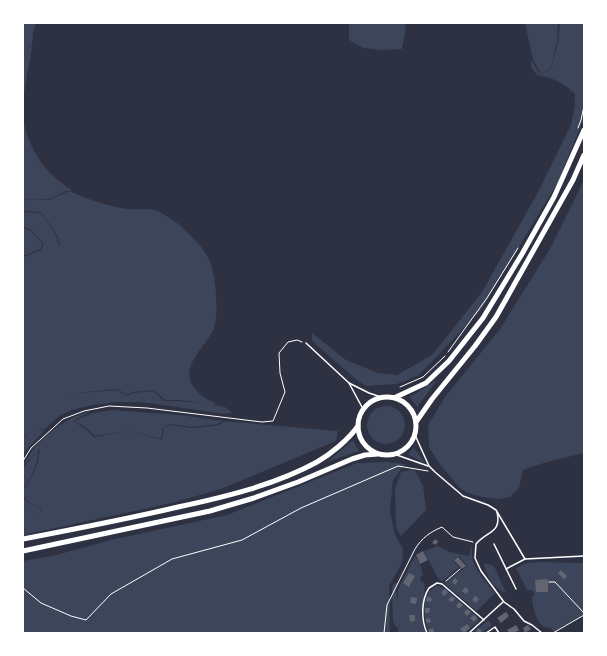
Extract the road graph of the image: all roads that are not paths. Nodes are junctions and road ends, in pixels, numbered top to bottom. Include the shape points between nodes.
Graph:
1 (584, 130) edge
2 (584, 155) edge
3 (306, 343) road end
4 (349, 383) junction
5 (381, 397) junction
6 (396, 397) junction
7 (363, 409) junction
8 (416, 422) junction
9 (358, 426) junction
10 (415, 435) junction
11 (378, 454) junction
12 (394, 454) junction
13 (429, 466) junction
14 (496, 510) junction
15 (71, 530) junction
16 (23, 539) edge
17 (73, 541) junction
18 (494, 544) dead end
19 (23, 551) edge
20 (584, 556) edge
21 (525, 559) junction
22 (506, 569) junction
23 (516, 589) dead end
24 (504, 602) junction
25 (484, 620) junction
26 (427, 633) edge
27 (469, 633) edge
28 (486, 633) edge
29 (499, 633) edge
30 (542, 633) edge

1 - 6 main road via 554,197 483,318 449,361 426,383
2 - 8 main road via 570,187 496,317
3 - 4 lane
4 - 5 lane
4 - 7 lane
5 - 6 main road
5 - 7 main road via 368,403
6 - 8 main road via 410,407
7 - 9 main road
8 - 10 main road
9 - 11 main road via 363,443
9 - 15 main road via 350,438 318,462 288,476 207,500
10 - 12 main road via 407,447
10 - 13 lane
11 - 12 main road
11 - 17 main road via 352,459 298,482 210,511
12 - 13 lane
13 - 14 lane via 463,496
14 - 21 lane
14 - 24 lane via 499,523 497,528 477,542 475,558
15 - 16 main road
15 - 17 main road
17 - 19 main road
18 - 22 lane
20 - 21 lane
21 - 22 lane
22 - 23 lane
24 - 25 lane
24 - 30 lane via 524,621
25 - 26 lane via 442,584 434,584 426,591 423,618
25 - 27 lane
28 - 29 lane via 495,627

